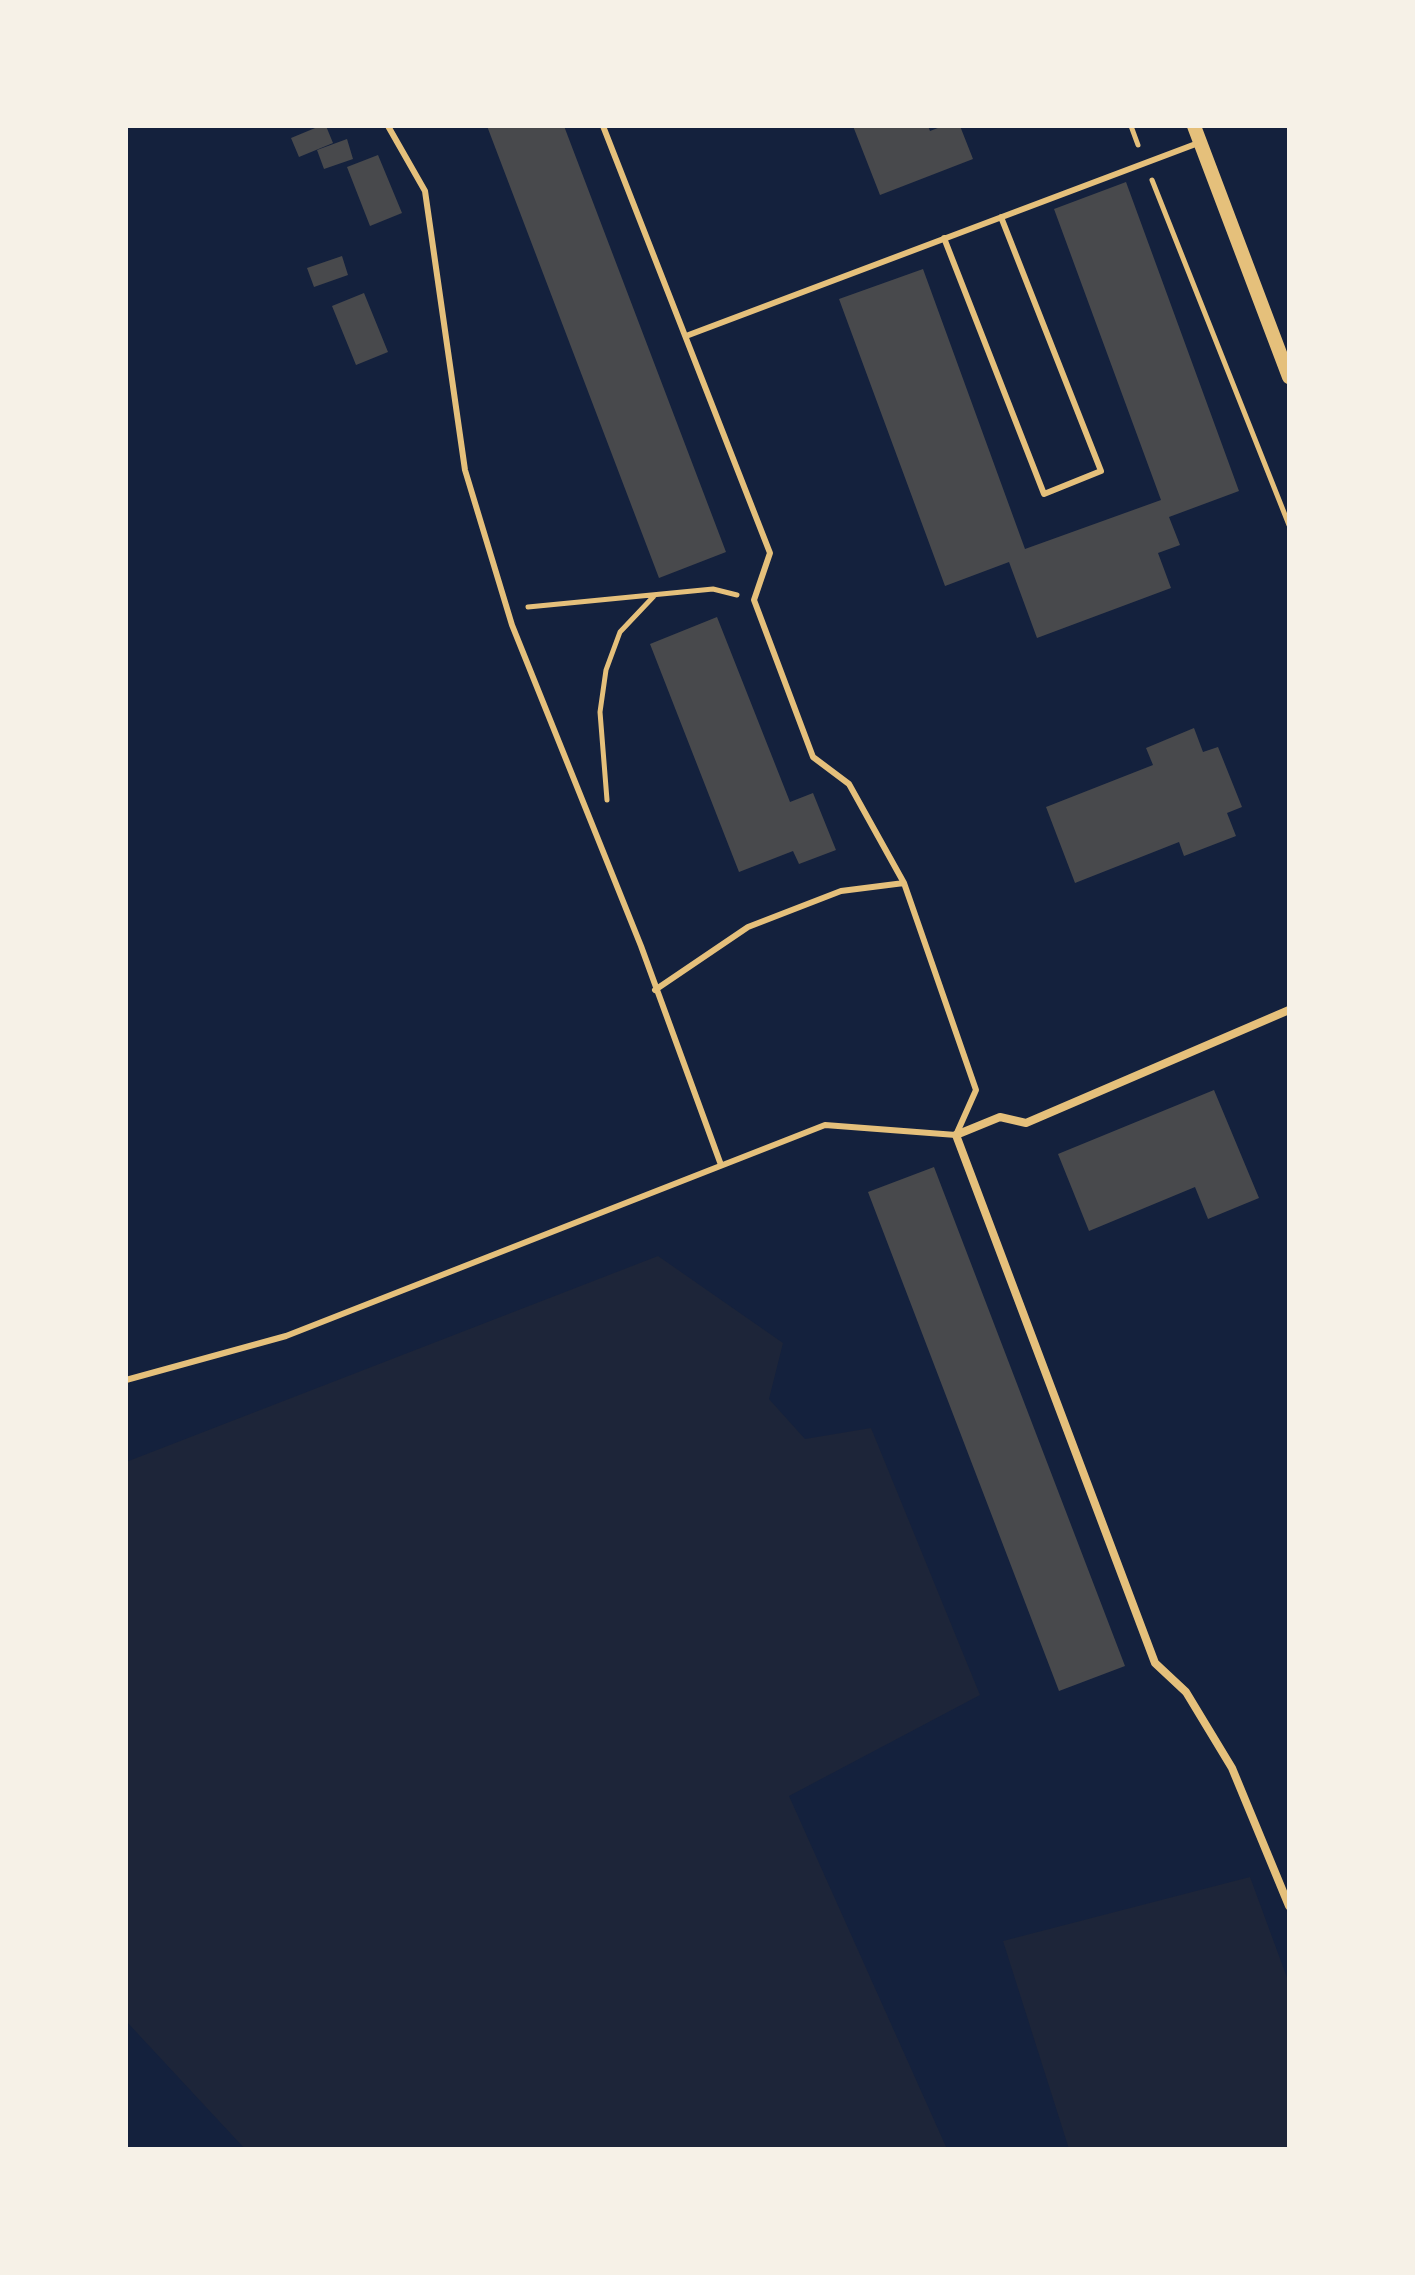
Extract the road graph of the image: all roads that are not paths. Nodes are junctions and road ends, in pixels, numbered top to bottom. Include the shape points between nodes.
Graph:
1 (388, 126) edge
2 (603, 126) edge
3 (1194, 126) edge
4 (1201, 142) junction
5 (1001, 217) junction
6 (944, 238) junction
7 (686, 336) junction
8 (1289, 377) edge
9 (904, 883) junction
10 (655, 990) junction
11 (1289, 1010) edge
12 (956, 1135) junction
13 (721, 1165) junction
14 (126, 1380) edge
15 (1289, 1906) edge

1 - 10 lane via 425,191 465,470 507,609
2 - 7 lane
3 - 4 street
4 - 5 lane
4 - 8 street
5 - 6 lane
5 - 6 lane via 1101,471 1044,494
6 - 7 lane
7 - 9 lane via 770,553 754,600 813,757 849,784
9 - 10 lane via 841,891 748,927
9 - 12 lane via 976,1090
10 - 13 lane
11 - 12 street via 1026,1123 1000,1117
12 - 13 lane via 825,1125
12 - 15 street via 1155,1663 1186,1692 1232,1768
13 - 14 lane via 286,1336

